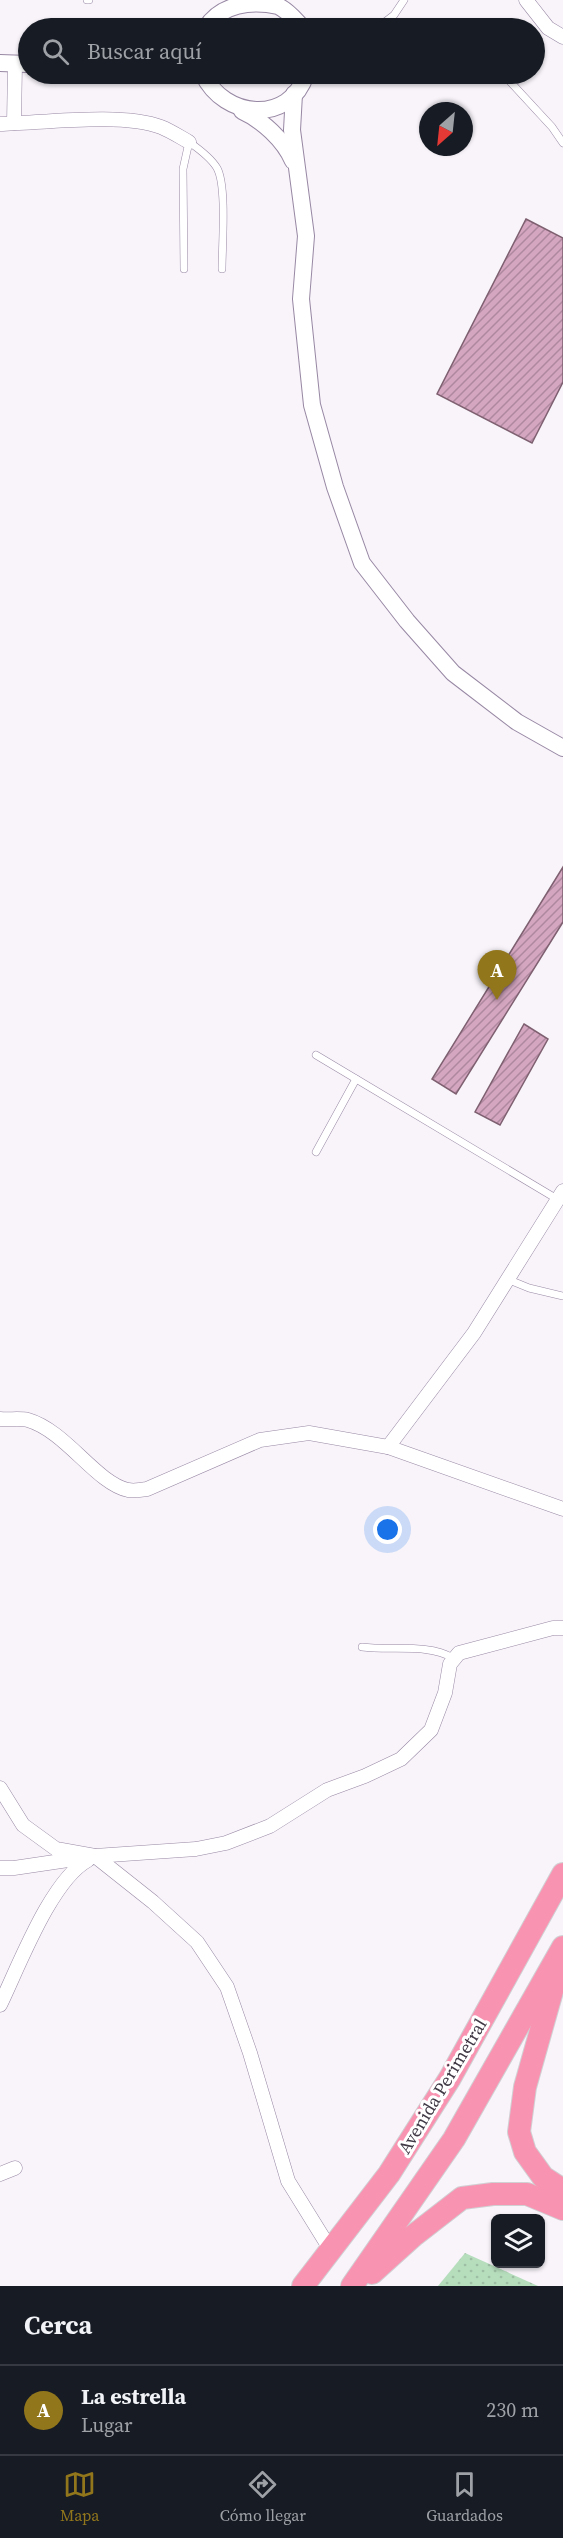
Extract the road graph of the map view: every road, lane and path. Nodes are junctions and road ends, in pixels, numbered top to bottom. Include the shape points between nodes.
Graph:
1 (229, 0) edge
2 (280, 0) edge
3 (404, 0) edge
4 (526, 0) edge
5 (213, 18) edge
6 (214, 18) edge
7 (292, 18) edge
8 (294, 18) edge
9 (390, 18) edge
10 (539, 18) edge
11 (545, 25) edge
12 (563, 37) edge
13 (14, 64) edge
14 (209, 84) edge
15 (300, 84) edge
16 (513, 84) edge
17 (294, 94) junction
18 (234, 106) junction
19 (7, 123) edge
20 (189, 142) junction
21 (563, 143) edge
22 (297, 170) junction
23 (184, 269) dead end
24 (222, 269) dead end
25 (563, 748) edge
26 (316, 1055) dead end
27 (356, 1079) junction
28 (316, 1152) dead end
29 (560, 1195) edge
30 (507, 1279) junction
31 (563, 1296) edge
32 (0, 1419) edge
33 (388, 1447) junction
34 (563, 1509) edge
35 (563, 1628) edge
36 (362, 1647) dead end
37 (453, 1658) junction
38 (0, 1788) edge
39 (95, 1856) junction
40 (0, 1868) edge
41 (563, 1874) edge
42 (563, 1948) edge
43 (0, 2005) edge
44 (15, 2168) dead end
45 (0, 2174) edge
46 (563, 2190) edge
47 (563, 2209) edge
48 (332, 2252) junction
49 (303, 2286) edge
50 (352, 2286) edge
51 (357, 2286) edge

1 - 5 street
2 - 8 street
3 - 9 lane
4 - 10 street
6 - 7 street via 228,6 261,1 278,6
11 - 12 street
13 - 19 street
14 - 18 street via 220,98
15 - 17 street
16 - 21 lane
17 - 18 street via 266,110
17 - 22 street via 292,130
18 - 22 street via 268,129 290,154
19 - 20 street via 140,122 162,127
20 - 23 lane via 183,168
20 - 24 lane via 218,169 222,185
22 - 25 street via 306,236 301,299 312,405 362,563 453,673 517,722
26 - 27 lane
27 - 28 lane
27 - 29 lane
29 - 30 street
30 - 31 lane
30 - 33 street via 474,1333
32 - 33 street via 28,1420 48,1430 112,1484 129,1491 147,1489 260,1440 309,1433
33 - 34 street
35 - 37 street via 474,1647
36 - 37 lane via 426,1650
37 - 39 street via 431,1730 401,1759 327,1790 270,1826 226,1843 196,1849
38 - 39 street via 23,1825 56,1849
39 - 40 street
39 - 43 street via 77,1866 66,1879 41,1919
39 - 48 street via 197,1942 227,1987 288,2181
41 - 48 highway, Avenida Perimetral via 450,2078 389,2174
42 - 46 highway via 525,2087 519,2132 525,2152 543,2177
42 - 50 highway, Avenida Perimetral via 454,2139
44 - 45 street
47 - 51 highway via 527,2194 462,2198
48 - 49 highway, Avenida Perimetral

